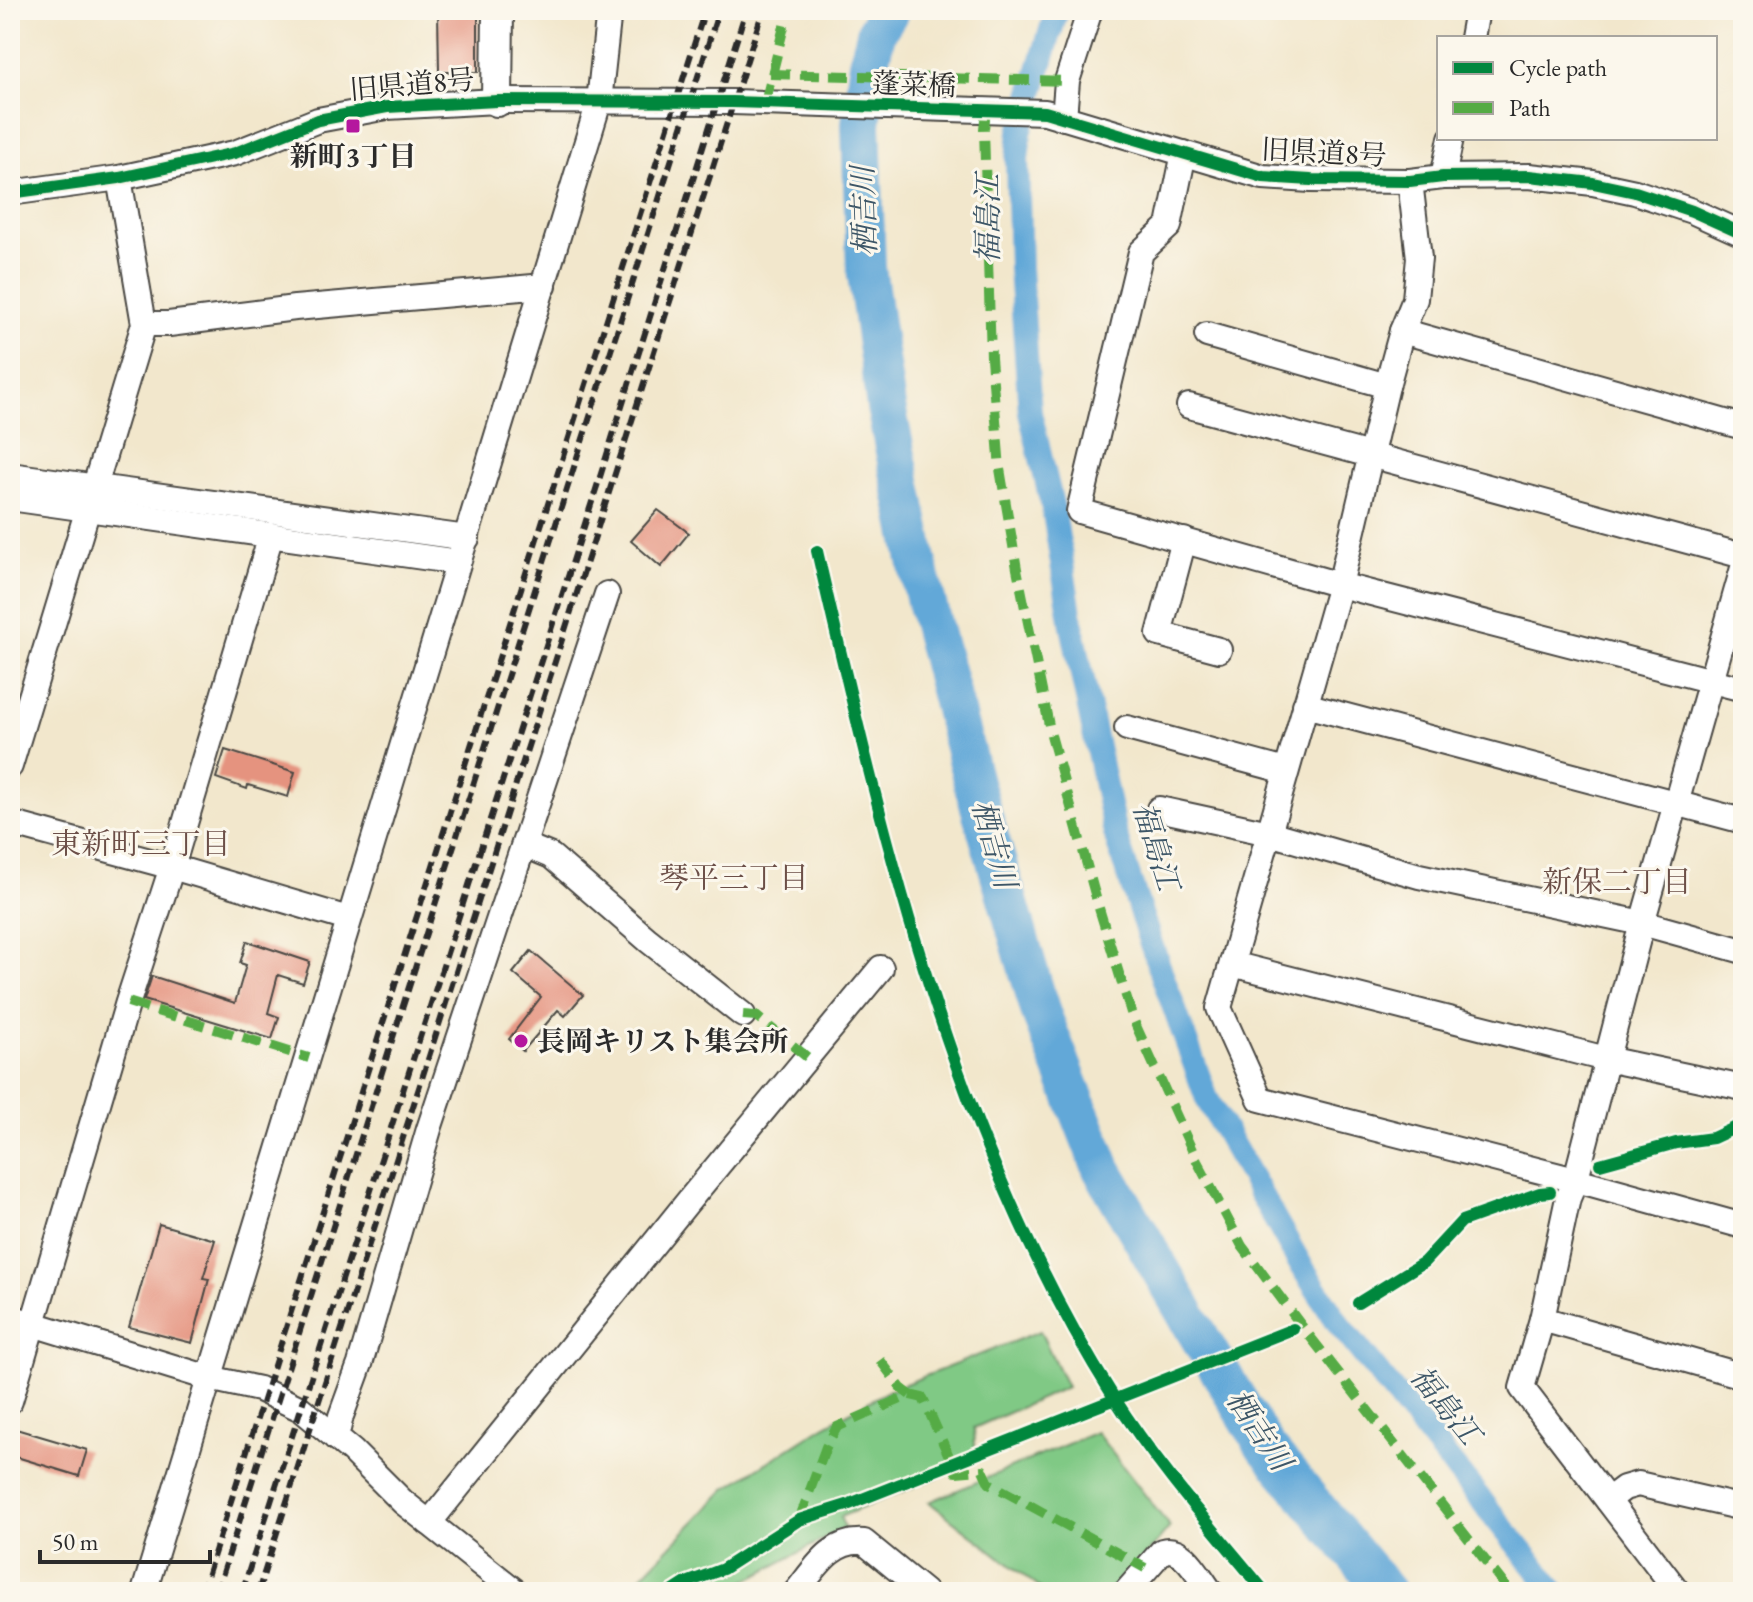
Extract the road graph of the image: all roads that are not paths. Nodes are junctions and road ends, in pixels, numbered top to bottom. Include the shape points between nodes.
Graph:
1 (498, 10) edge
2 (609, 10) edge
3 (1090, 10) edge
4 (1477, 10) edge
5 (1472, 36) edge
6 (497, 101) junction
7 (599, 102) junction
8 (781, 104) joint
9 (1054, 115) junction
10 (1451, 140) edge
11 (1184, 153) junction
12 (1443, 177) junction
13 (119, 178) junction
14 (1410, 181) junction
15 (10, 193) edge
16 (1743, 234) edge
17 (544, 286) junction
18 (144, 324) junction
19 (1402, 331) junction
20 (1207, 335) dead end
21 (1387, 386) junction
22 (1189, 406) dead end
23 (1743, 427) edge
24 (1371, 454) junction
25 (10, 475) edge
26 (10, 498) edge
27 (90, 498) junction
28 (271, 535) junction
29 (467, 538) junction
30 (1184, 540) junction
31 (1743, 556) edge
32 (458, 562) junction
33 (1743, 568) edge
34 (1340, 585) junction
35 (607, 594) dead end
36 (1219, 650) dead end
37 (1713, 681) junction
38 (1743, 689) edge
39 (1305, 705) junction
40 (1127, 728) dead end
41 (10, 766) edge
42 (1286, 771) junction
43 (1678, 803) junction
44 (1159, 809) dead end
45 (1743, 821) edge
46 (10, 823) edge
47 (1269, 833) junction
48 (524, 845) junction
49 (172, 867) junction
50 (348, 919) junction
51 (1642, 923) junction
52 (1743, 951) edge
53 (1232, 964) junction
54 (881, 968) dead end
55 (743, 1015) dead end
56 (1606, 1059) junction
57 (1743, 1088) edge
58 (1575, 1182) junction
59 (1743, 1226) edge
60 (1542, 1319) junction
61 (22, 1320) edge
62 (1743, 1376) edge
63 (209, 1378) junction
64 (10, 1401) edge
65 (336, 1438) junction
66 (1608, 1500) junction
67 (1743, 1508) edge
68 (429, 1523) junction
69 (144, 1592) edge
70 (516, 1592) edge
71 (796, 1592) edge
72 (925, 1592) edge
73 (1126, 1592) edge
74 (1211, 1592) edge
75 (1678, 1592) edge

1 - 6 street
2 - 7 street
3 - 9 street
4 - 5 street
6 - 7 street, 旧県道8号
6 - 13 street, 旧県道8号 via 345,113 235,153
7 - 8 street, 旧県道8号
7 - 17 street
8 - 9 street, 蓬菜橋
9 - 11 street, 旧県道8号
10 - 12 street
11 - 14 street, 旧県道8号 via 1263,177
11 - 30 street via 1169,226 1141,252 1079,511
12 - 14 street, 旧県道8号
12 - 16 street, 旧県道8号 via 1529,176 1593,183 1692,211
13 - 15 street, 旧県道8号
13 - 18 street
14 - 19 street via 1419,258 1415,299
17 - 18 street
17 - 29 street
18 - 27 street
19 - 21 street
19 - 23 street
20 - 21 street
21 - 24 street
22 - 24 street
24 - 31 street
24 - 34 street
25 - 27 street
26 - 27 street
27 - 28 street
27 - 29 street
27 - 41 street
28 - 32 street
28 - 49 street
29 - 32 street
30 - 34 street
30 - 36 street via 1159,634
32 - 50 street
33 - 37 street
34 - 37 street
34 - 39 street
35 - 48 street
37 - 38 street
37 - 43 street
39 - 42 street
39 - 43 street
40 - 42 street
42 - 47 street
43 - 45 street
43 - 51 street
44 - 47 street
46 - 49 street
47 - 51 street via 1419,876
47 - 53 street
48 - 55 street via 551,856
48 - 65 street via 429,1129
49 - 50 street
49 - 61 street
50 - 63 street
51 - 52 street
51 - 56 street
53 - 56 street
53 - 58 street via 1219,1008 1260,1099
54 - 68 street
56 - 57 street
56 - 58 street
58 - 59 street
58 - 60 street
60 - 62 street
60 - 66 street via 1522,1388
61 - 63 street
61 - 64 street
63 - 65 street via 259,1389 301,1409
63 - 69 street
65 - 68 street
66 - 67 street via 1638,1484
66 - 75 street
68 - 70 street
71 - 72 street via 834,1547 851,1541 864,1542
73 - 74 street via 1162,1551 1171,1548

